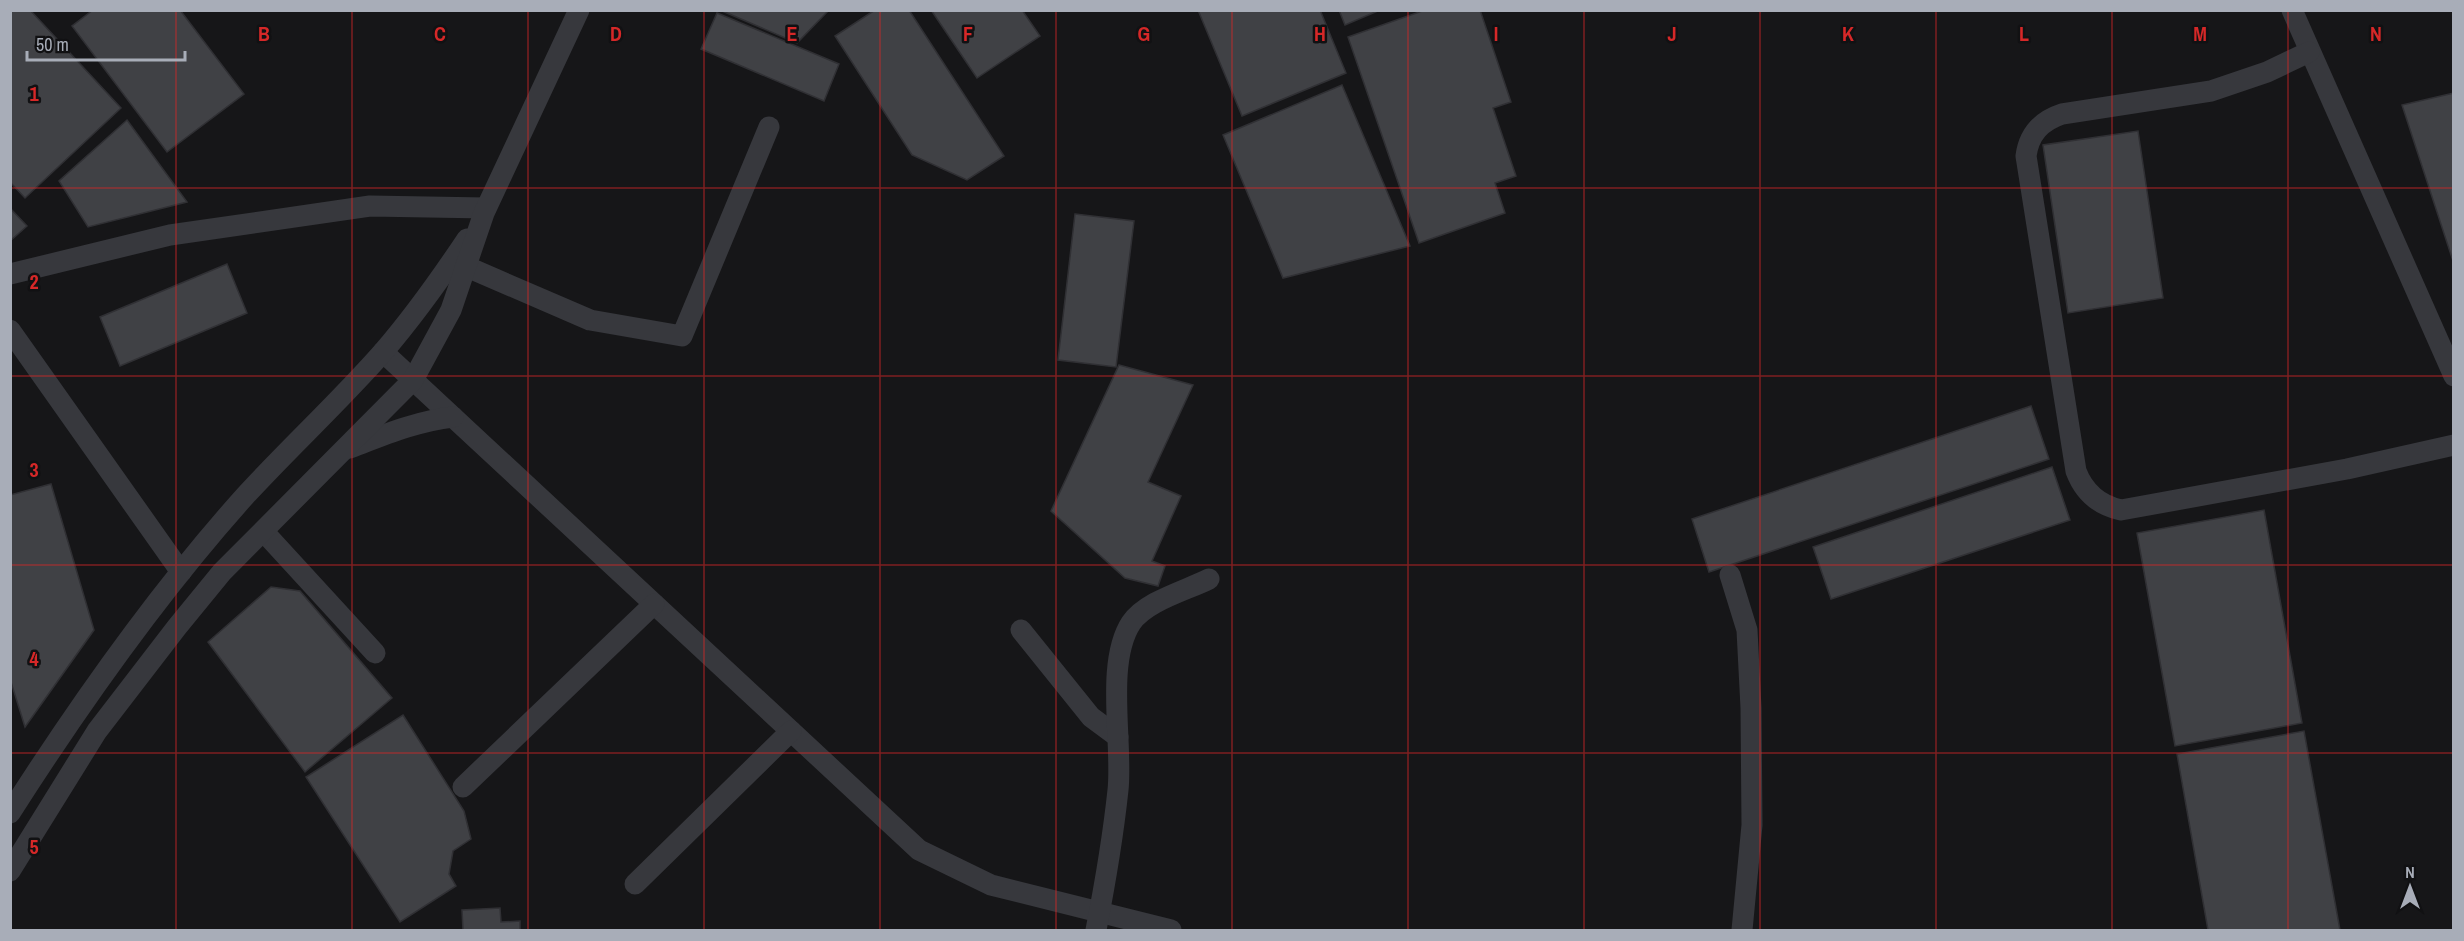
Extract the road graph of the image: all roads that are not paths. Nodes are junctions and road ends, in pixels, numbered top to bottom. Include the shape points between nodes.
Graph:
1 (579, 10) edge
2 (2292, 10) edge
3 (2309, 52) junction
4 (770, 127) dead end
5 (485, 210) junction
6 (465, 266) junction
7 (10, 274) edge
8 (10, 330) edge
9 (383, 352) junction
10 (2454, 376) edge
11 (413, 380) junction
12 (453, 417) junction
13 (2454, 445) edge
14 (343, 450) junction
15 (264, 532) junction
16 (181, 572) junction
17 (1730, 575) dead end
18 (1209, 579) dead end
19 (654, 604) junction
20 (1021, 630) dead end
21 (375, 653) dead end
22 (791, 731) junction
23 (1118, 737) junction
24 (463, 788) dead end
25 (10, 813) edge
26 (10, 871) edge
27 (635, 884) dead end
28 (1097, 922) edge
29 (1171, 930) edge
30 (1742, 930) edge

1 - 5 street
2 - 3 street
3 - 10 street
3 - 13 street via 2267,72 2211,91 2062,114 2043,123 2031,138 2026,156 2080,482 2095,499 2121,510 2347,469
4 - 6 street via 682,336 590,320
5 - 6 street
5 - 7 street via 370,206 170,235
5 - 9 street via 432,291
6 - 11 street via 451,310
8 - 16 street
9 - 11 street
9 - 16 street via 245,496
11 - 12 street
11 - 14 street
12 - 14 street via 411,425
12 - 19 street
14 - 15 street
15 - 21 street
15 - 26 street via 222,572 97,731
16 - 25 street via 82,703
17 - 30 street via 1747,630 1751,708 1752,825
18 - 23 street via 1146,608 1131,624 1122,644 1118,672
19 - 22 street
19 - 24 street
20 - 23 street via 1091,717
22 - 27 street
22 - 28 street via 919,850 991,885
23 - 28 street via 1118,788
28 - 29 street

